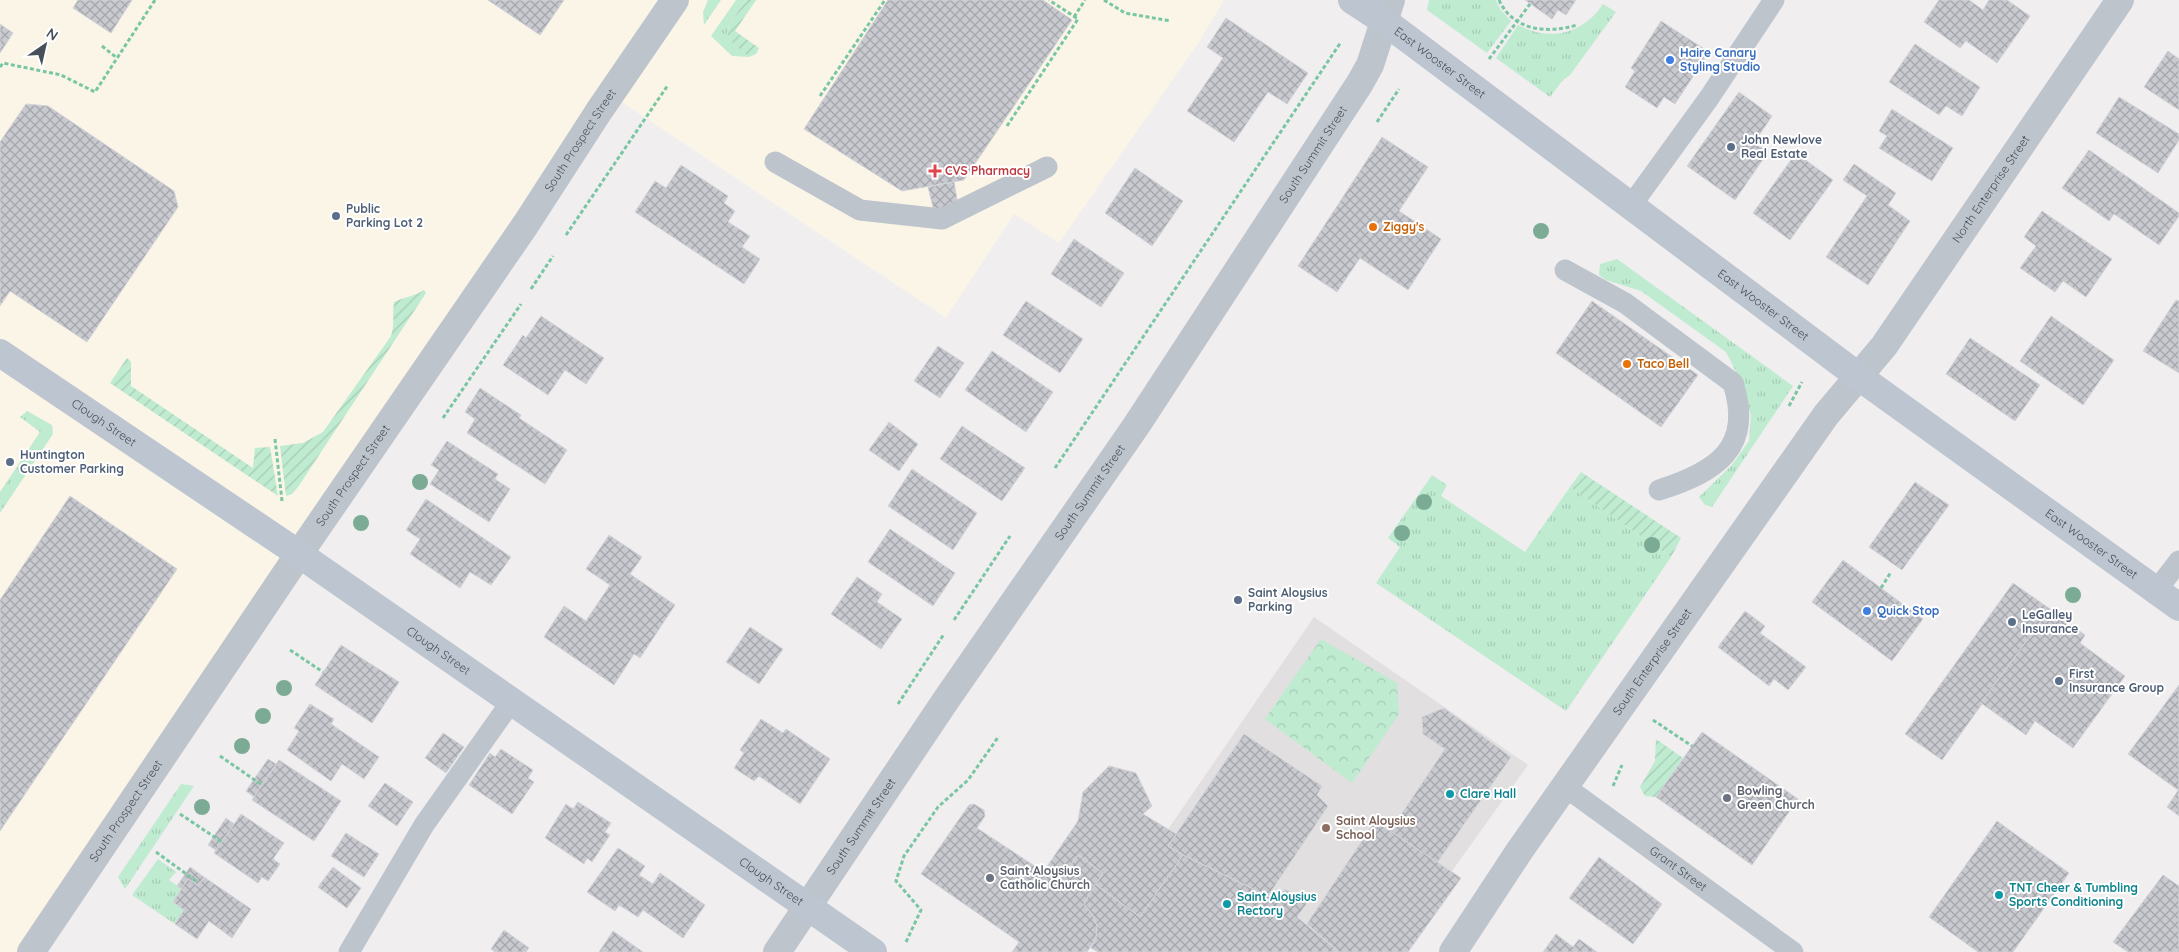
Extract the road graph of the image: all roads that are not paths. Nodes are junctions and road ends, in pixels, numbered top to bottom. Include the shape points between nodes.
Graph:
1 (675, 0) edge
2 (1352, 0) edge
3 (1774, 0) edge
4 (2120, 0) edge
5 (1387, 11) edge
6 (775, 162) dead end
7 (1048, 167) dead end
8 (1630, 207) junction
9 (1565, 270) dead end
10 (0, 353) edge
11 (1858, 376) junction
12 (1659, 490) dead end
13 (298, 554) junction
14 (2179, 561) edge
15 (2156, 590) junction
16 (2179, 607) edge
17 (511, 702) junction
18 (1564, 786) junction
19 (807, 907) junction
20 (31, 952) edge
21 (349, 952) edge
22 (776, 952) edge
23 (873, 952) edge
24 (1453, 952) edge
25 (1793, 952) edge

1 - 13 street, South Prospect Street via 526,224
2 - 5 street, East Wooster Street
3 - 8 lane via 1709,98
4 - 11 street, North Enterprise Street via 1884,346
5 - 8 street, East Wooster Street
5 - 19 street, South Summit Street via 1370,66 1360,83 1136,426
6 - 7 lane via 860,210 942,219
8 - 11 street, East Wooster Street
9 - 12 lane via 1625,303 1733,383 1740,414 1738,435 1726,454 1701,474
10 - 13 street, Clough Street
11 - 15 street, East Wooster Street
11 - 18 street, South Enterprise Street via 1826,415
13 - 17 street, Clough Street
13 - 20 street, South Prospect Street
14 - 15 lane
15 - 16 street, East Wooster Street
17 - 19 street, Clough Street
17 - 21 lane via 424,826
18 - 24 street, South Enterprise Street
18 - 25 lane, Grant Street
19 - 22 street, South Summit Street
19 - 23 street, Clough Street

